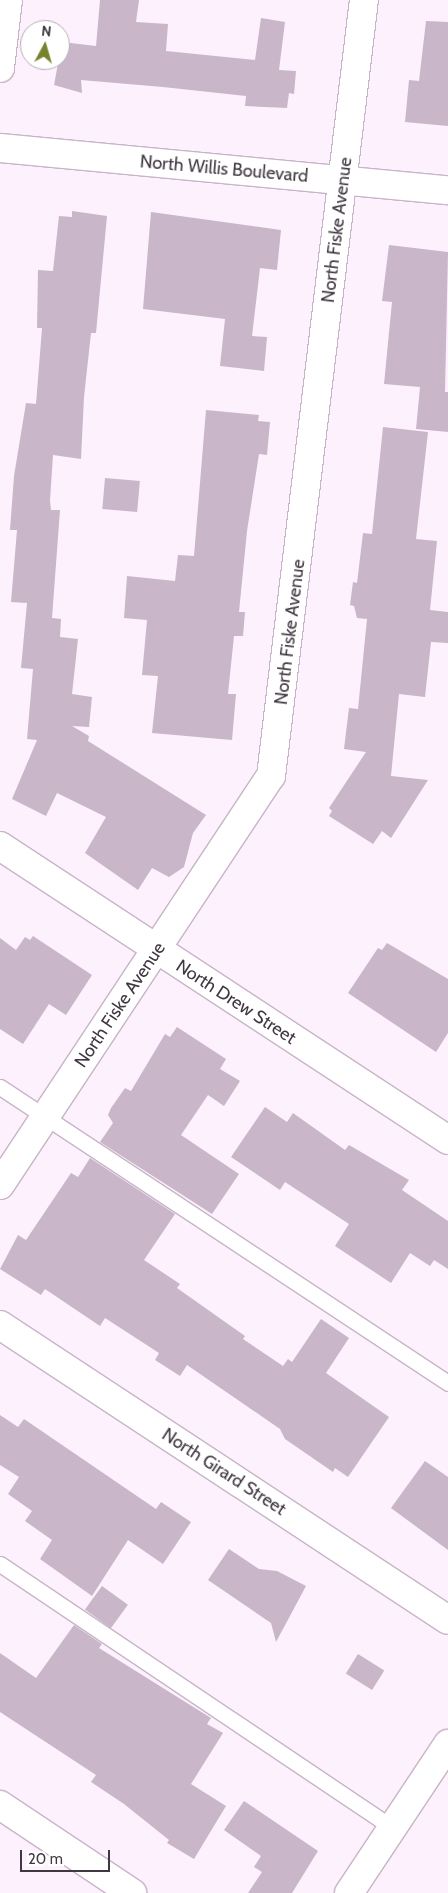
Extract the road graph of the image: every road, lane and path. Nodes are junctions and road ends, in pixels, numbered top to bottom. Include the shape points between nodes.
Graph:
1 (8, 0) edge
2 (364, 0) edge
3 (0, 68) edge
4 (0, 148) edge
5 (342, 180) junction
6 (448, 190) edge
7 (0, 846) edge
8 (157, 950) junction
9 (0, 1087) edge
10 (45, 1117) junction
11 (448, 1140) edge
12 (0, 1185) edge
13 (0, 1324) edge
14 (448, 1383) edge
15 (0, 1564) edge
16 (448, 1620) edge
17 (448, 1744) edge
18 (0, 1805) edge
19 (393, 1828) junction
20 (132, 1893) edge
21 (349, 1893) edge

1 - 3 street
2 - 5 street, North Fiske Avenue
4 - 5 street, North Willis Boulevard
5 - 6 street, North Willis Boulevard
5 - 8 street, North Fiske Avenue via 271,776
7 - 8 street, North Drew Street
8 - 10 street, North Fiske Avenue
8 - 11 street, North Drew Street
9 - 10 lane
10 - 12 street, North Fiske Avenue
10 - 14 lane
13 - 16 street, North Girard Street
15 - 19 lane
17 - 19 street
18 - 20 street
19 - 21 street

